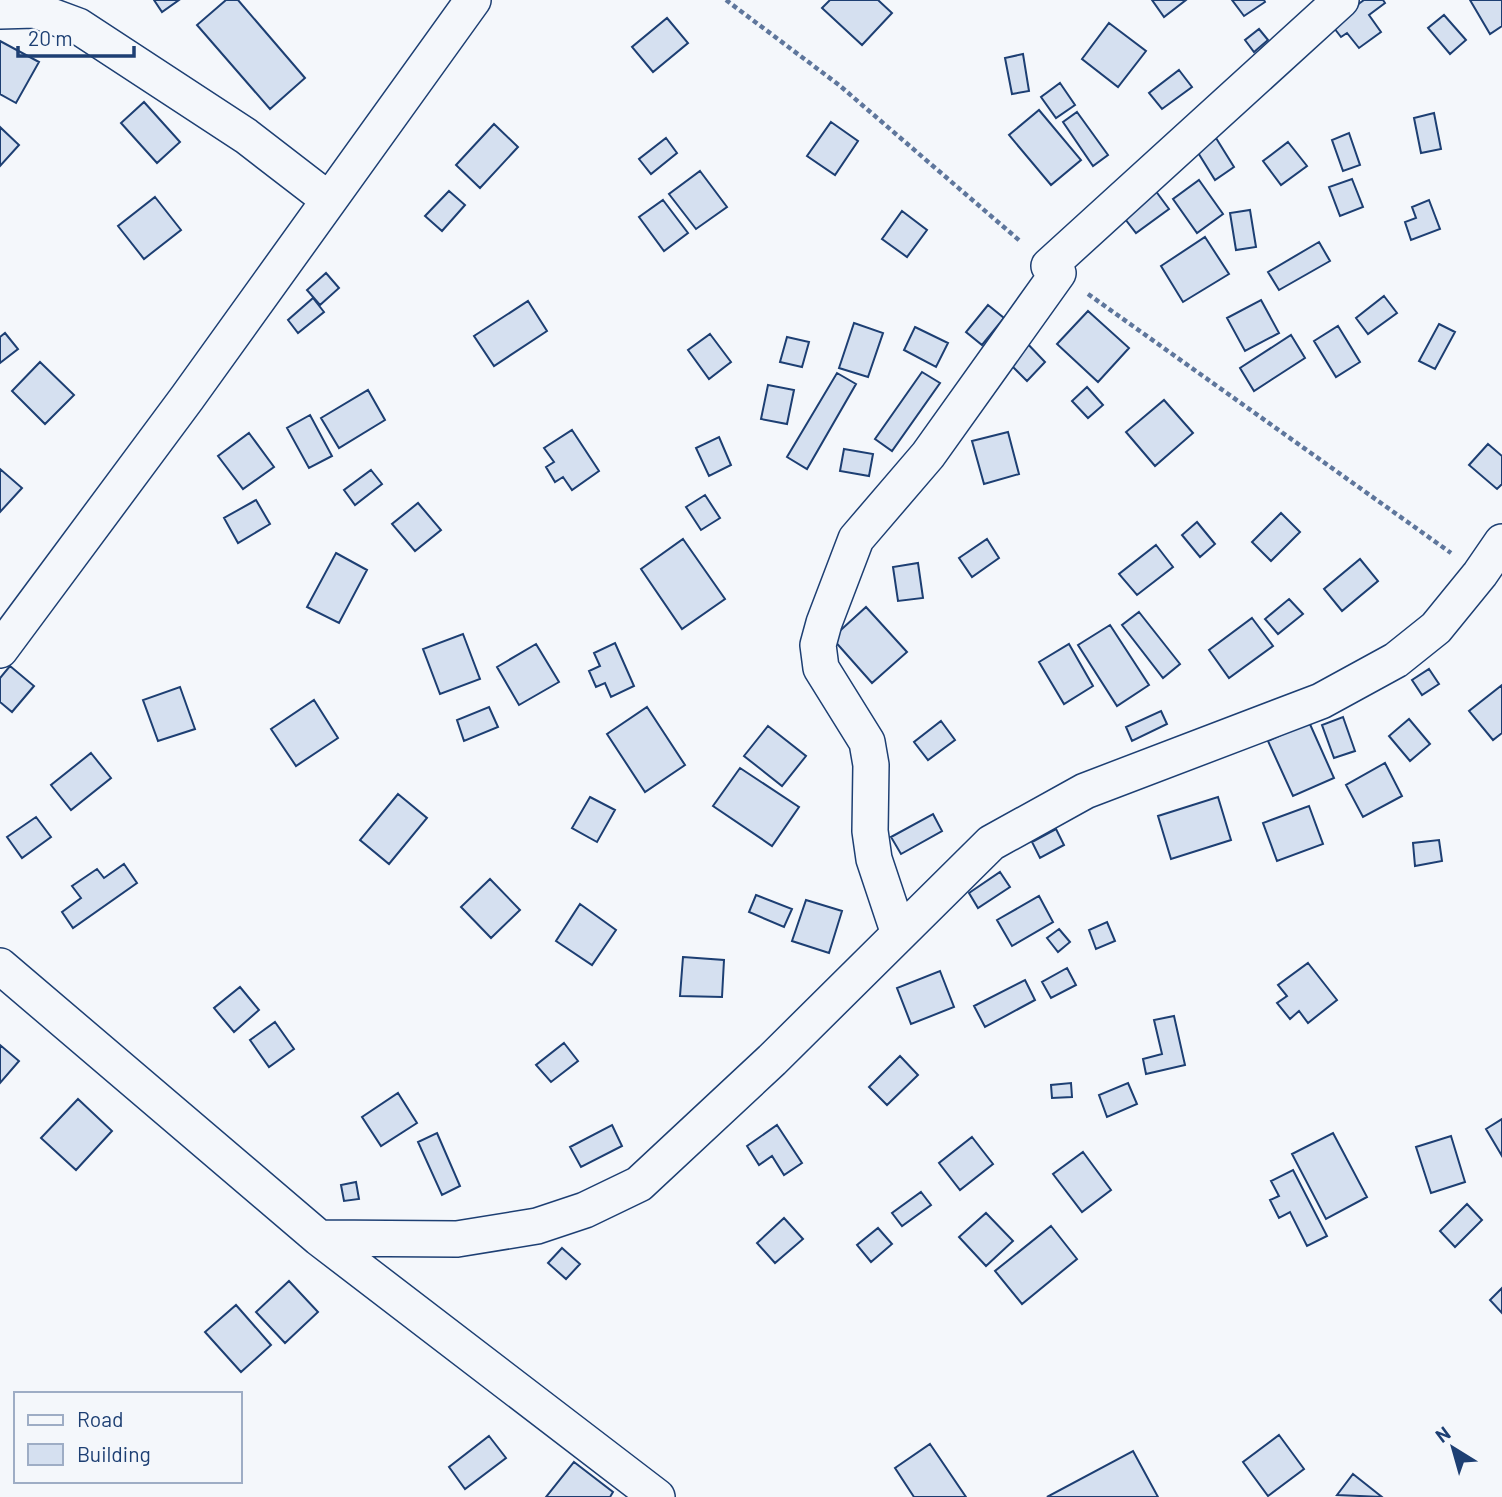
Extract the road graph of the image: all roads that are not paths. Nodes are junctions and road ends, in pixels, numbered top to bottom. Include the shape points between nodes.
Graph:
1 (473, 0) edge
2 (1341, 0) edge
3 (0, 11) edge
4 (329, 200) junction
5 (1502, 542) edge
6 (0, 650) edge
7 (899, 934) junction
8 (0, 965) edge
9 (319, 1238) junction
10 (657, 1497) edge

1 - 4 street
2 - 7 street via 1053,269 928,456 856,539 818,645 821,668 867,742 872,765 873,859
3 - 4 street via 35,10 78,26 246,136
4 - 6 street
5 - 7 street via 1436,628 1396,660 1321,701 1085,791 991,843
7 - 9 street via 639,1184 537,1226 457,1239
8 - 9 street
9 - 10 street

